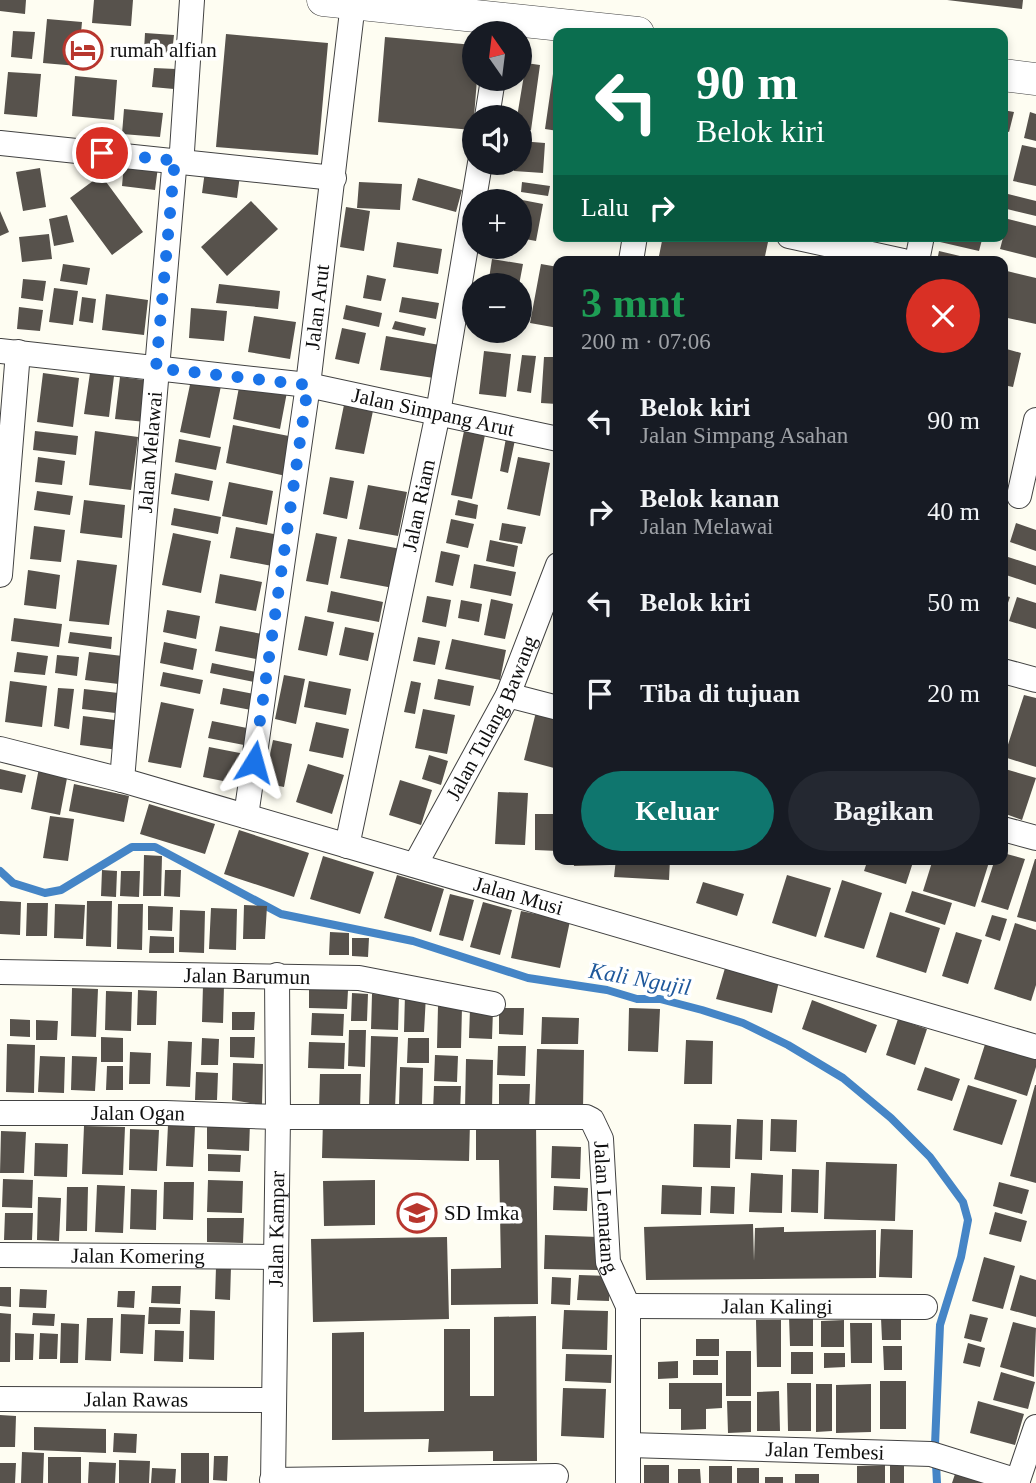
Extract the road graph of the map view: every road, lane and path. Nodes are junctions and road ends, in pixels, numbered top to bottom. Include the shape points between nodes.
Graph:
1 (192, 0) edge
2 (338, 2) edge
3 (468, 21) edge
4 (532, 28) edge
5 (553, 29) edge
6 (1008, 76) edge
7 (1036, 79) edge
8 (0, 143) edge
9 (178, 161) junction
10 (478, 175) edge
11 (334, 178) junction
12 (816, 242) edge
13 (880, 256) edge
14 (9, 352) edge
15 (156, 368) junction
16 (308, 385) junction
17 (438, 413) junction
18 (1036, 420) edge
19 (553, 438) edge
20 (1019, 496) edge
21 (0, 575) edge
22 (553, 578) edge
23 (1008, 672) edge
24 (1036, 680) edge
25 (508, 695) junction
26 (553, 707) edge
27 (0, 748) edge
28 (122, 780) junction
29 (246, 816) junction
30 (1008, 830) edge
31 (1036, 838) edge
32 (347, 846) junction
33 (415, 865) junction
34 (0, 972) edge
35 (277, 975) junction
36 (492, 1004) dead end
37 (1036, 1046) edge
38 (0, 1113) edge
39 (278, 1117) junction
40 (0, 1255) edge
41 (275, 1257) junction
42 (628, 1306) junction
43 (925, 1307) dead end
44 (0, 1399) edge
45 (271, 1400) junction
46 (1036, 1427) edge
47 (629, 1444) junction
48 (556, 1476) dead end
49 (272, 1481) edge
50 (474, 1481) edge
51 (1017, 1482) edge
52 (628, 1483) edge

1 - 9 street, Jalan Melawai
2 - 3 street
2 - 11 street, Jalan Arut
4 - 5 street
6 - 7 street
8 - 9 street
9 - 11 street
9 - 15 street, Jalan Melawai
10 - 17 street, Jalan Riam
11 - 16 street, Jalan Arut
12 - 13 street
14 - 15 street, Jalan Simpang Arut
14 - 21 street
15 - 16 street, Jalan Simpang Arut
15 - 28 street, Jalan Melawai
16 - 17 street, Jalan Simpang Arut
16 - 29 street, Jalan Arut
17 - 19 street, Jalan Simpang Arut
17 - 32 street, Jalan Riam
18 - 20 street
22 - 25 street, Jalan Tulang Bawang
23 - 24 street
25 - 26 street
25 - 33 street, Jalan Tulang Bawang
27 - 28 street, Jalan Musi
28 - 29 street, Jalan Musi
29 - 32 street, Jalan Musi
30 - 31 street
32 - 33 street, Jalan Musi
33 - 37 street, Jalan Musi
34 - 35 street, Jalan Barumun
35 - 36 street, Jalan Barumun via 359,978
35 - 39 street, Jalan Kampar
38 - 39 street, Jalan Ogan
39 - 41 street, Jalan Kampar
39 - 42 street, Jalan Lematang via 592,1120 601,1139 608,1262
40 - 41 street, Jalan Komering
41 - 45 street, Jalan Kampar
42 - 43 street, Jalan Kalingi
42 - 47 street, Jalan Lematang
44 - 45 street, Jalan Rawas
45 - 49 street, Jalan Kampar
46 - 51 street
47 - 51 street, Jalan Tembesi via 941,1456
47 - 52 street, Jalan Lematang
48 - 50 street
49 - 50 street

